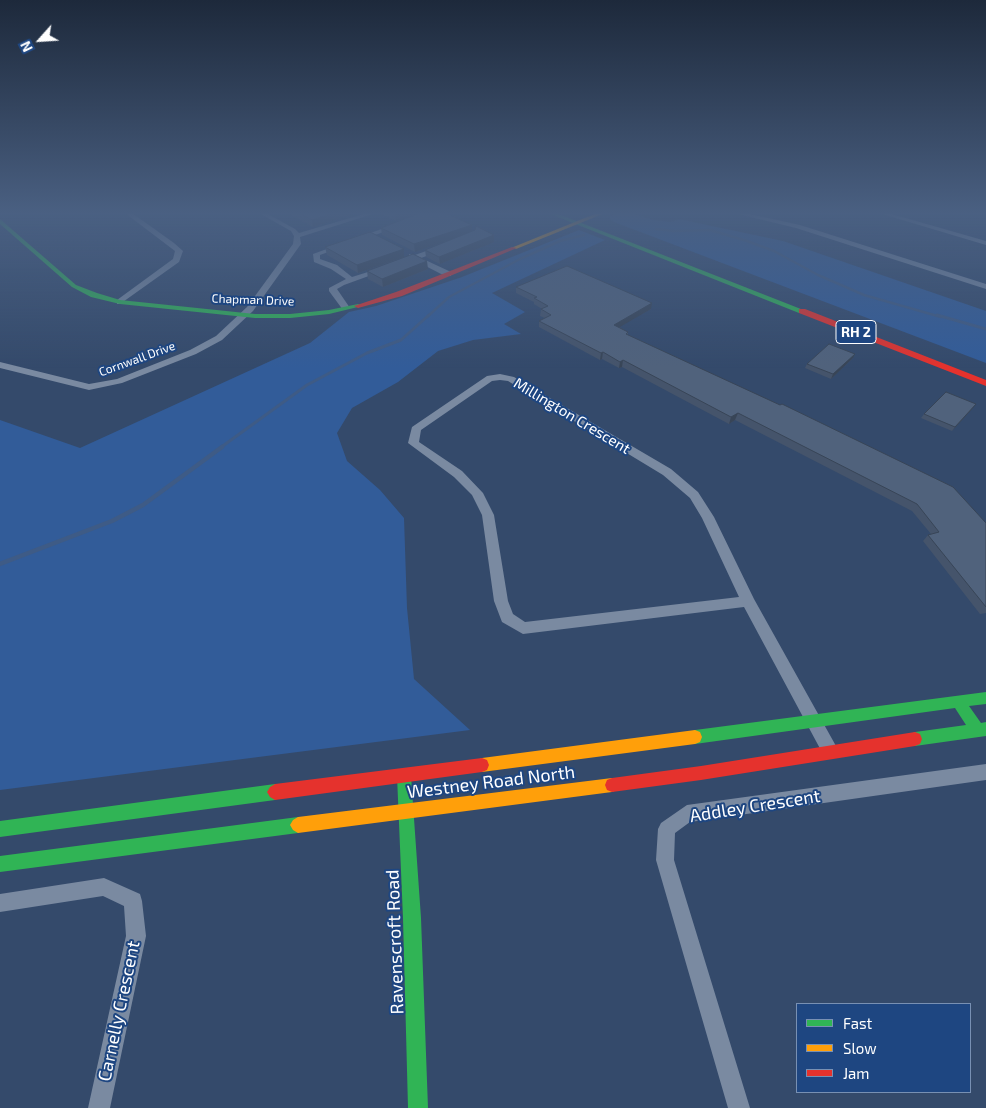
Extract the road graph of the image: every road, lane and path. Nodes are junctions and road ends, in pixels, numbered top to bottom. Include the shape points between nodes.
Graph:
1 (50, 265) edge
2 (170, 265) edge
3 (282, 265) edge
4 (327, 265) edge
5 (396, 265) edge
6 (429, 265) edge
7 (469, 265) edge
8 (693, 265) edge
9 (715, 265) edge
10 (919, 265) edge
11 (448, 274) junction
12 (352, 280) junction
13 (986, 286) edge
14 (786, 292) dead end
15 (120, 302) junction
16 (346, 308) junction
17 (243, 315) junction
18 (0, 365) edge
19 (986, 383) edge
20 (748, 601) junction
21 (986, 698) edge
22 (958, 702) junction
23 (814, 721) junction
24 (982, 729) edge
25 (830, 751) junction
26 (986, 772) edge
27 (404, 776) junction
28 (407, 810) junction
29 (0, 829) edge
30 (0, 864) edge
31 (0, 903) edge
32 (99, 1108) edge
33 (418, 1108) edge
34 (739, 1108) edge

1 - 15 main road, Chapman Drive via 74,286
2 - 15 street
3 - 17 street, Cornwall Drive
4 - 12 street
5 - 12 street
6 - 11 street
7 - 11 main road, Chapman Drive
8 - 19 main road, RH 2
9 - 14 main road, RH 2
10 - 13 street
11 - 16 main road, Chapman Drive via 399,294
12 - 16 street via 333,288
15 - 17 main road, Chapman Drive
16 - 17 main road, Chapman Drive via 290,316
17 - 18 street, Cornwall Drive via 219,338 193,352 89,388
20 - 20 street, Millington Crescent via 694,495 667,472 511,379 490,378 416,429 413,443 458,474 477,492 488,515 507,618 523,628
20 - 23 street, Millington Crescent
21 - 22 main road, Westney Road North
22 - 23 main road, Westney Road North
22 - 24 main road
23 - 25 street, Millington Crescent
23 - 27 main road, Westney Road North
24 - 25 main road, Westney Road North
25 - 28 main road, Westney Road North via 701,773
26 - 34 street, Addley Crescent via 687,814 667,829 664,860
27 - 28 main road, Ravenscroft Road
27 - 29 main road, Westney Road North
28 - 30 main road, Westney Road North
28 - 33 main road, Ravenscroft Road
31 - 32 street, Carnelly Crescent via 104,887 133,901 136,936

